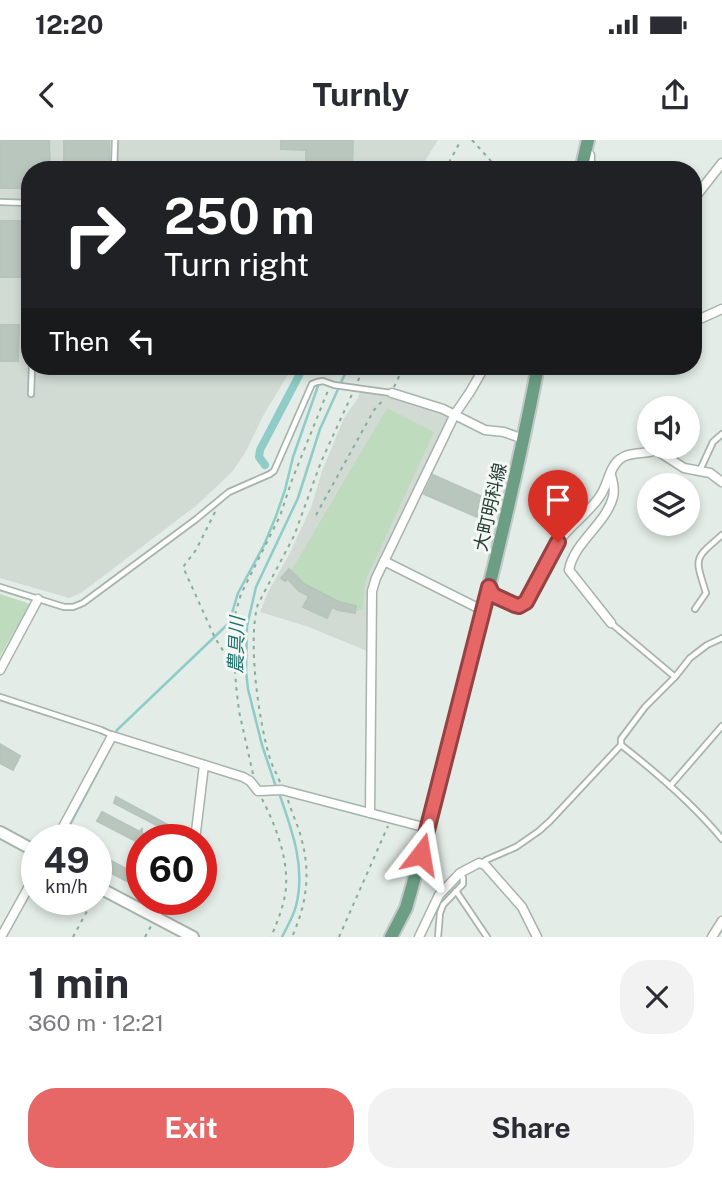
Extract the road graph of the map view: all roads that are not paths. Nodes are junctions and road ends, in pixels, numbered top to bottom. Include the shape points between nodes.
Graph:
1 (115, 140) edge
2 (114, 161) edge
3 (722, 163) edge
4 (702, 189) edge
5 (0, 202) edge
6 (21, 203) edge
7 (722, 309) edge
8 (702, 318) edge
9 (32, 375) edge
10 (480, 375) edge
11 (536, 375) edge
12 (392, 393) joint
13 (31, 394) dead end
14 (455, 414) junction
15 (722, 434) edge
16 (523, 439) junction
17 (611, 471) junction
18 (700, 471) junction
19 (722, 482) edge
20 (722, 535) edge
21 (384, 561) junction
22 (0, 587) edge
23 (489, 587) junction
24 (38, 599) junction
25 (695, 609) dead end
26 (484, 611) junction
27 (611, 623) joint
28 (722, 638) edge
29 (0, 670) edge
30 (675, 677) junction
31 (0, 697) edge
32 (722, 726) edge
33 (113, 736) junction
34 (621, 745) junction
35 (204, 765) junction
36 (670, 786) junction
37 (370, 813) junction
38 (65, 824) edge
39 (197, 824) edge
40 (427, 828) junction
41 (0, 832) edge
42 (722, 839) edge
43 (21, 843) edge
44 (482, 863) junction
45 (460, 873) junction
46 (456, 891) junction
47 (112, 894) edge
48 (21, 901) edge
49 (155, 917) joint
50 (722, 921) edge
51 (1, 937) edge
52 (193, 937) edge
53 (391, 937) edge
54 (419, 937) edge
55 (438, 937) edge
56 (487, 937) edge
57 (537, 937) edge
58 (712, 937) edge

1 - 2 lane
3 - 4 street
5 - 6 lane
7 - 8 street
9 - 13 lane
10 - 14 street
11 - 16 main road, 大町明科線
12 - 14 street
12 - 24 lane via 312,384 274,471 229,492 83,603 64,607
14 - 16 street via 485,430
14 - 21 street
15 - 18 lane via 713,442
16 - 23 main road, 大町明科線
17 - 18 street via 624,456 656,450 684,468
17 - 23 street via 598,499 558,542 526,602 515,605 493,595
17 - 27 street via 613,498 569,570
18 - 19 street
20 - 25 lane via 699,557 706,593
21 - 26 street
21 - 37 street via 371,597
22 - 24 lane
23 - 26 main road, 大町明科線
24 - 29 street
26 - 40 main road, 大町明科線
27 - 30 lane
28 - 30 lane via 690,658
30 - 34 lane via 645,707
31 - 33 lane
32 - 36 lane
33 - 35 street
33 - 38 street
34 - 36 lane
34 - 44 lane via 539,831
35 - 37 street via 243,777 260,791 283,791
35 - 39 street
36 - 42 lane
37 - 40 street
40 - 53 main road, 大町明科線 via 406,908
41 - 43 street
44 - 45 street
44 - 57 street via 522,907
45 - 46 lane via 463,884
45 - 54 street via 439,895
46 - 55 lane via 443,905
46 - 56 lane
47 - 49 street
48 - 51 street
49 - 52 street
50 - 58 street

